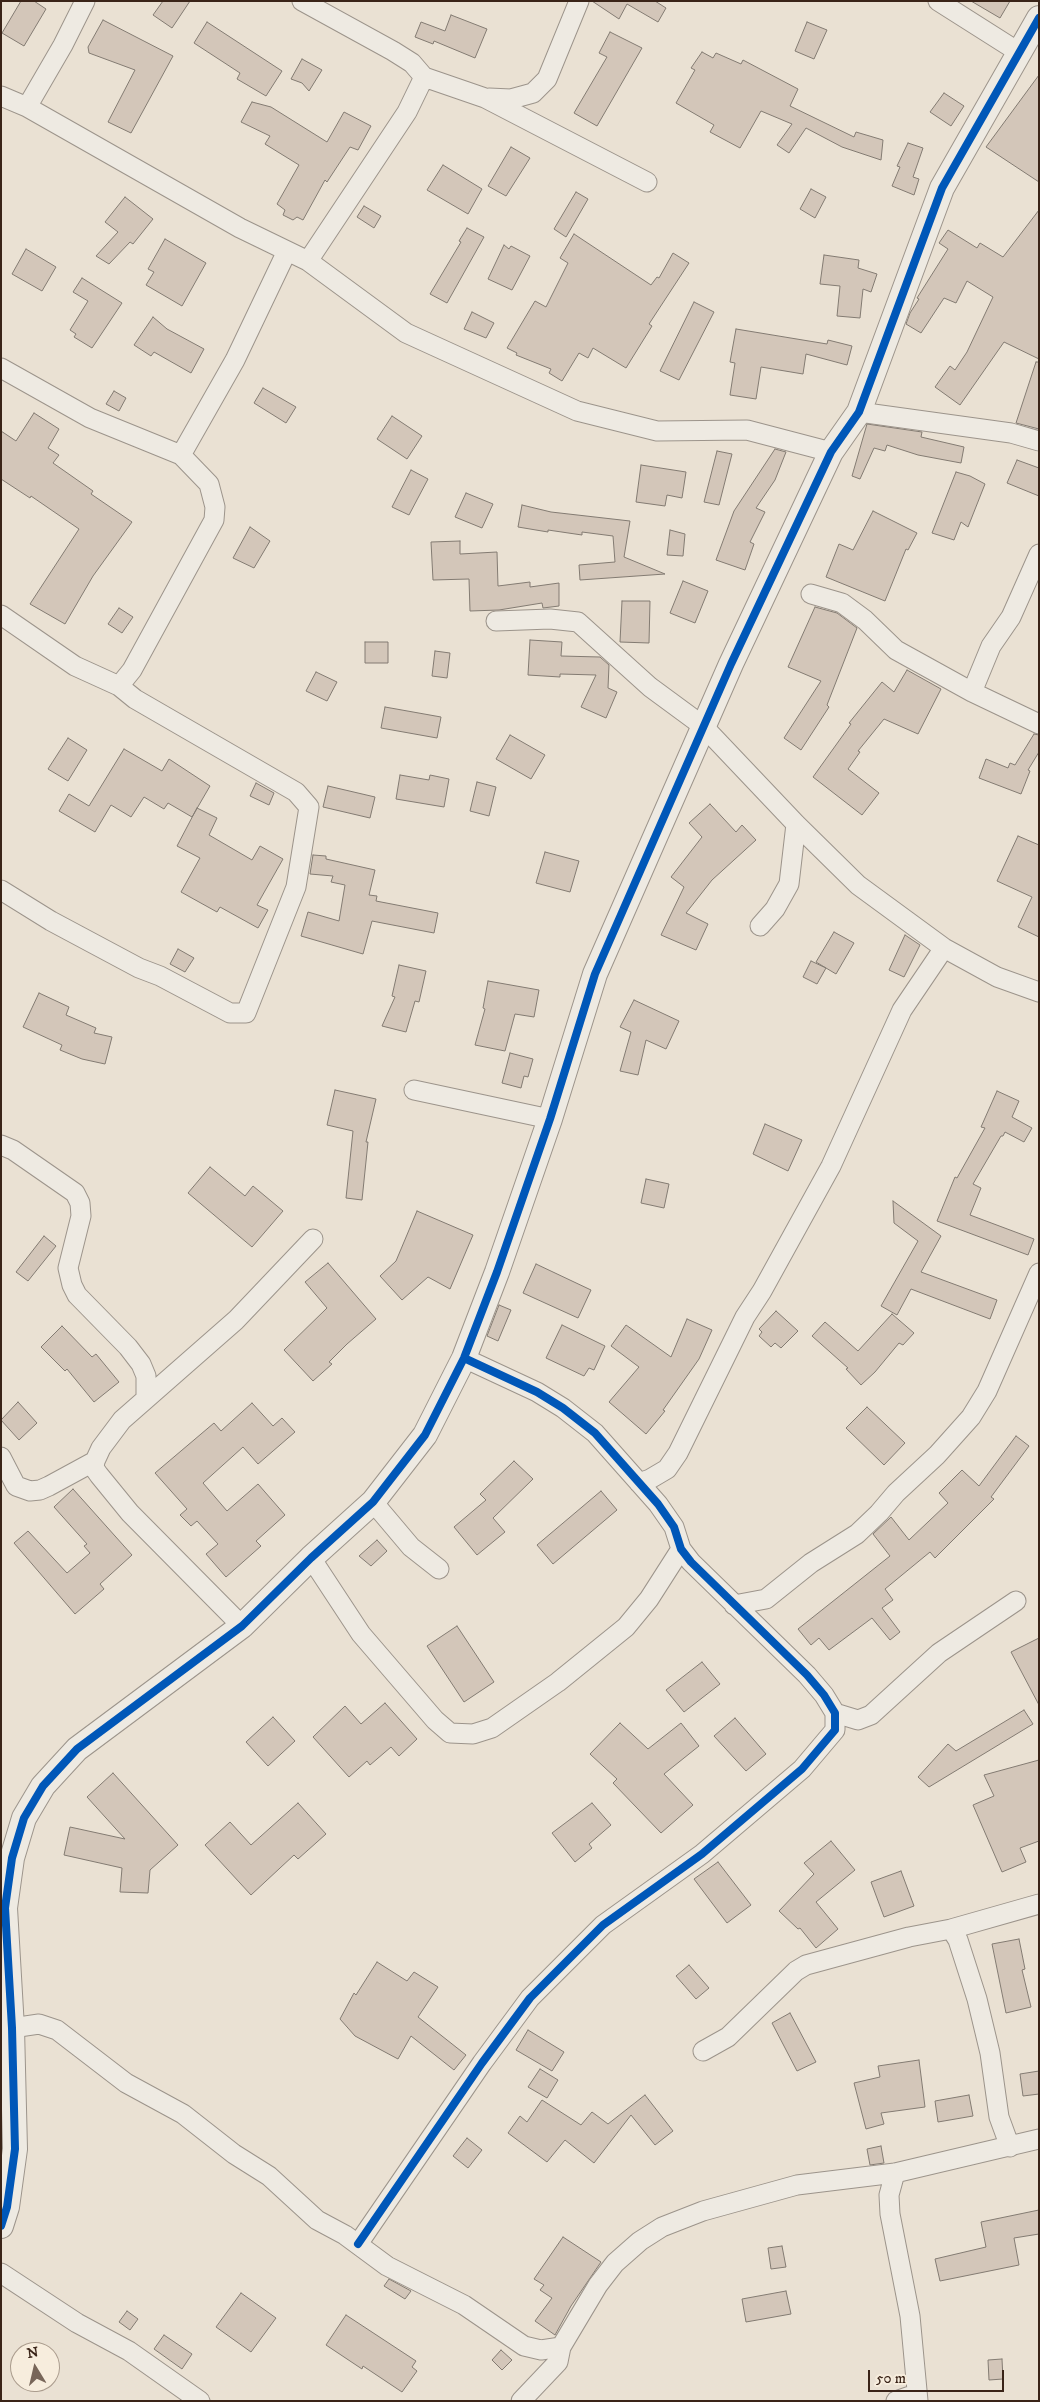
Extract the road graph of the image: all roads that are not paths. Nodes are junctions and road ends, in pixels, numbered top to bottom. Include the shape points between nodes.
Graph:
1 (85, 1) edge
2 (302, 1) edge
3 (579, 1) edge
4 (938, 1) edge
5 (332, 9) edge
6 (1039, 18) edge
7 (1020, 53) junction
8 (424, 77) junction
9 (1, 96) edge
10 (485, 98) junction
11 (27, 107) junction
12 (647, 182) dead end
13 (287, 251) junction
14 (308, 261) junction
15 (1, 368) edge
16 (859, 412) junction
17 (1039, 441) edge
18 (831, 452) junction
19 (181, 455) junction
20 (1039, 554) edge
21 (811, 594) dead end
22 (1, 615) edge
23 (496, 621) dead end
24 (119, 686) junction
25 (972, 692) junction
26 (1039, 724) edge
27 (703, 726) junction
28 (796, 824) junction
29 (1, 890) edge
30 (760, 926) dead end
31 (944, 948) junction
32 (1039, 992) edge
33 (414, 1090) dead end
34 (550, 1119) junction
35 (1, 1144) edge
36 (313, 1239) dead end
37 (1039, 1274) edge
38 (464, 1358) junction
39 (146, 1398) junction
40 (1, 1457) edge
41 (94, 1461) junction
42 (639, 1483) junction
43 (373, 1502) junction
44 (681, 1549) junction
45 (311, 1558) junction
46 (439, 1569) dead end
47 (1016, 1601) dead end
48 (734, 1605) junction
49 (242, 1626) junction
50 (835, 1713) junction
51 (1039, 1904) edge
52 (951, 1929) junction
53 (6, 1988) edge
54 (12, 2028) junction
55 (703, 2052) dead end
56 (1039, 2139) edge
57 (1010, 2147) junction
58 (895, 2173) junction
59 (1, 2226) edge
60 (358, 2244) junction
61 (1, 2273) edge
62 (561, 2346) junction
63 (917, 2397) edge
64 (200, 2401) edge
65 (521, 2401) edge
66 (896, 2401) edge

1 - 11 street
2 - 5 street
3 - 10 street via 547,79 533,94 511,99
4 - 7 street
5 - 8 street via 406,59
6 - 7 street
7 - 16 street via 942,188
8 - 10 street
8 - 14 street via 407,112
9 - 11 street
10 - 12 street
11 - 13 street via 240,228
13 - 14 street
13 - 19 street via 235,360
14 - 18 street via 406,333 577,411 657,431 747,430
15 - 19 street via 90,418
16 - 17 street via 1011,433
16 - 18 street
18 - 27 street
19 - 24 street via 209,484 215,507 214,520 132,670
20 - 25 street via 1010,617 991,646
21 - 25 street via 842,603 896,650
22 - 24 street via 75,666
23 - 27 street via 550,619 578,622 650,687
24 - 29 street via 135,699 296,792 309,807 296,887 246,1014 230,1013 139,968 50,921
25 - 26 street
27 - 28 street
27 - 34 street via 595,974
28 - 30 street via 789,884
28 - 31 street via 858,885
31 - 32 street via 997,977
31 - 42 street via 902,1010 831,1166 745,1317 678,1453 667,1468
33 - 34 street
34 - 38 street
35 - 39 street via 75,1193 81,1216 68,1268 72,1285 77,1295 141,1364 146,1376
36 - 39 street via 236,1320
37 - 48 street via 987,1390 971,1416 937,1455 857,1534 811,1563 766,1599
38 - 42 street via 537,1392 563,1408 595,1433
38 - 43 street via 425,1436
39 - 41 street via 122,1420
40 - 41 street via 16,1486 30,1490 49,1486
41 - 49 street via 94,1468 130,1513
42 - 44 street via 674,1527
43 - 45 street
43 - 46 street via 411,1547
44 - 45 street via 649,1599 626,1627 558,1682 492,1728 473,1734 450,1733 435,1720 361,1634
44 - 48 street
45 - 49 street
47 - 50 street via 939,1653 872,1715 858,1720
48 - 50 street via 807,1675
49 - 53 street via 76,1749 43,1786 24,1818 12,1858 5,1908
50 - 60 street via 835,1730 802,1769 702,1854 603,1925 530,1998 482,2062
51 - 52 street
52 - 55 street via 806,1965 728,2037
52 - 57 street via 958,1940 977,1999 990,2053 999,2117
53 - 54 street
54 - 59 street via 15,2149 7,2207
54 - 60 street via 39,2024 57,2030 126,2083 183,2114 234,2154 269,2176 317,2220
56 - 57 street
57 - 58 street
58 - 62 street via 797,2185 703,2211 662,2227 615,2263
58 - 63 street via 889,2195 890,2214 910,2316
60 - 62 street via 387,2266 464,2305 524,2346 541,2350
61 - 64 street via 77,2323 129,2351
62 - 65 street via 558,2362
63 - 66 street

